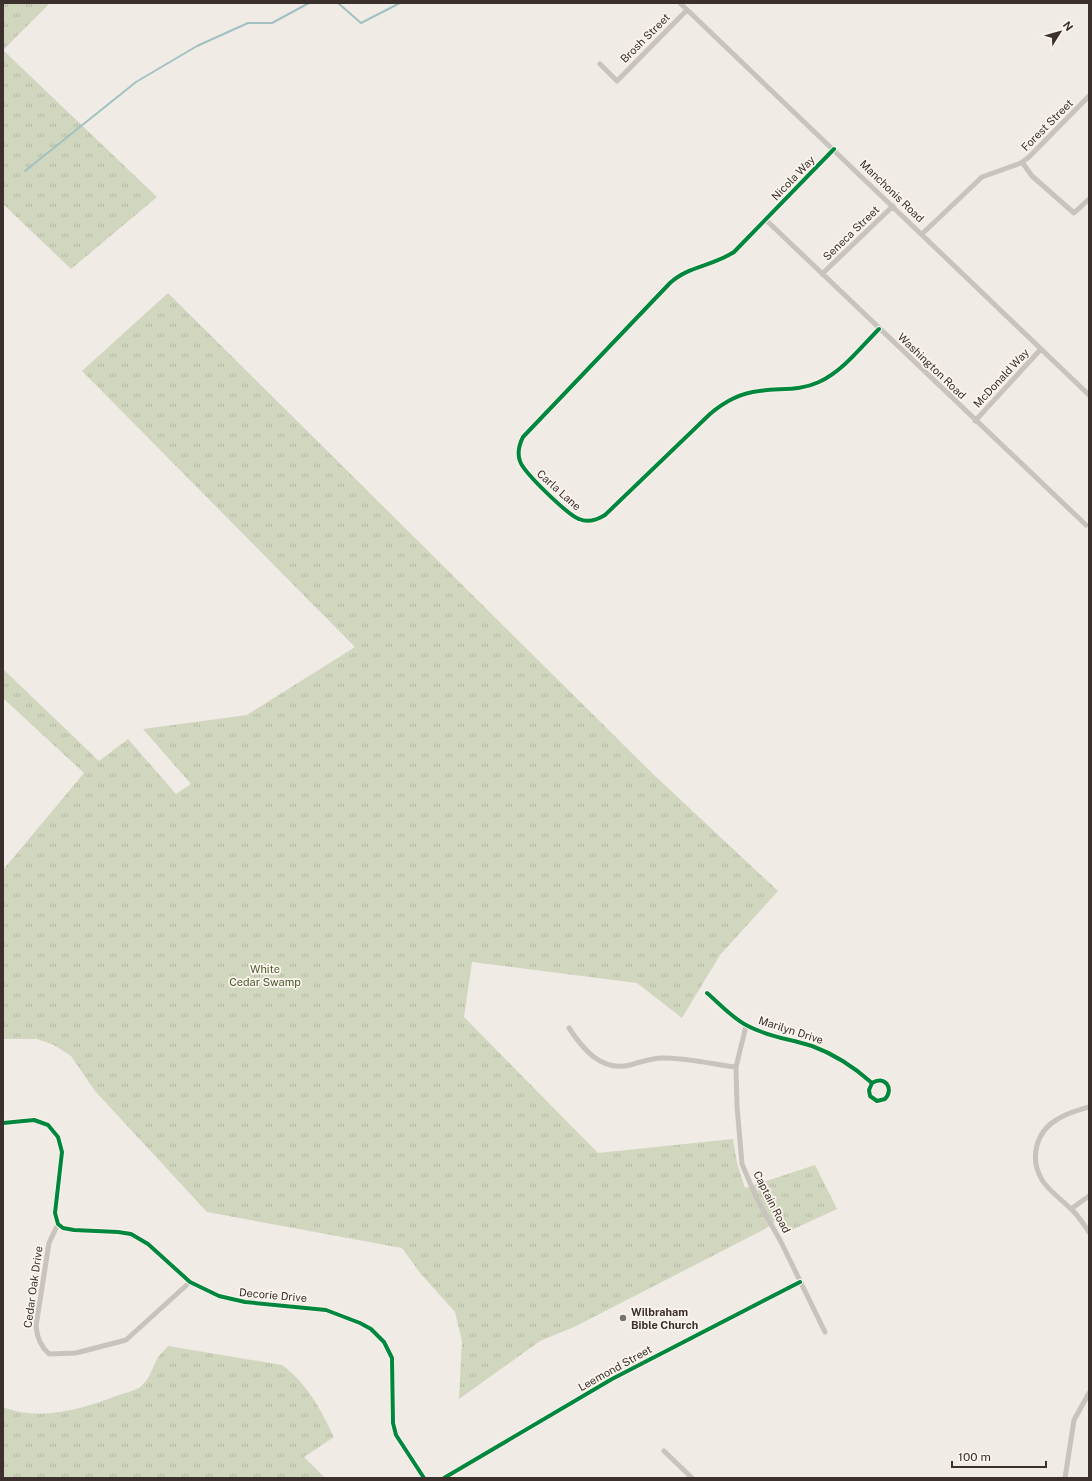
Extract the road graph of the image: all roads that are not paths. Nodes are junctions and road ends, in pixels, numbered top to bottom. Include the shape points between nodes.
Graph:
1 (680, 3) edge
2 (687, 10) junction
3 (600, 64) dead end
4 (1089, 96) edge
5 (834, 149) junction
6 (1022, 162) junction
7 (1089, 200) edge
8 (893, 206) junction
9 (766, 220) junction
10 (922, 234) junction
11 (822, 274) junction
12 (879, 329) junction
13 (1041, 349) junction
14 (1089, 395) edge
15 (975, 421) junction
16 (1086, 525) dead end
17 (707, 993) dead end
18 (746, 1026) junction
19 (569, 1028) dead end
20 (736, 1066) junction
21 (872, 1082) junction
22 (1089, 1107) edge
23 (3, 1123) edge
24 (1089, 1196) edge
25 (1071, 1208) junction
26 (58, 1224) junction
27 (1089, 1232) edge
28 (190, 1282) junction
29 (800, 1282) junction
30 (825, 1332) dead end
31 (1089, 1393) edge
32 (664, 1451) dead end
33 (689, 1477) edge
34 (1066, 1477) edge
35 (424, 1478) edge
36 (444, 1478) edge

1 - 2 street, Manchonis Road
2 - 3 street, Brosh Street via 617,81
2 - 5 street, Manchonis Road
4 - 6 street, Forest Street via 1040,148
5 - 8 street, Manchonis Road
5 - 9 street, Nicola Way
6 - 7 street via 1032,176 1074,213
6 - 10 street, Forest Street via 982,178
8 - 10 street, Manchonis Road
8 - 11 street, Seneca Street
9 - 11 street, Washington Road
9 - 12 street, Carla Lane via 729,256 684,272 673,280 527,432 520,443 518,455 522,467 531,477 573,517 590,521 600,518 710,414 725,403 751,392 789,390 819,382 841,367
10 - 13 street, Manchonis Road
11 - 12 street, Washington Road
12 - 15 street, Washington Road
13 - 14 street, Manchonis Road
13 - 15 street, McDonald Way
15 - 16 street, Washington Road
17 - 18 street, Marilyn Drive
18 - 20 street, Captain Road
18 - 21 street, Marilyn Drive via 813,1046 851,1066
19 - 20 street via 592,1056 607,1065 622,1066 666,1058
20 - 29 street, Captain Road via 742,1164
21 - 21 street, Marilyn Drive via 880,1080 888,1084 890,1091 885,1099 877,1101 872,1098 868,1090
22 - 25 street via 1051,1123 1041,1136 1036,1149 1036,1163 1042,1180
23 - 26 street via 34,1120 48,1125 58,1137 62,1152 55,1207
24 - 25 street
25 - 27 street
26 - 28 street, Decorie Drive via 74,1230 131,1234 148,1244
26 - 28 street, Cedar Oak Drive via 49,1243 36,1326 38,1339 49,1354 76,1353 126,1340
28 - 35 street, Decorie Drive via 214,1294 245,1302 326,1310 371,1329 384,1342 392,1358 393,1423 396,1435
29 - 30 street, Captain Road
29 - 36 street, Leemond Street via 606,1382
31 - 34 street via 1074,1420
32 - 33 street

